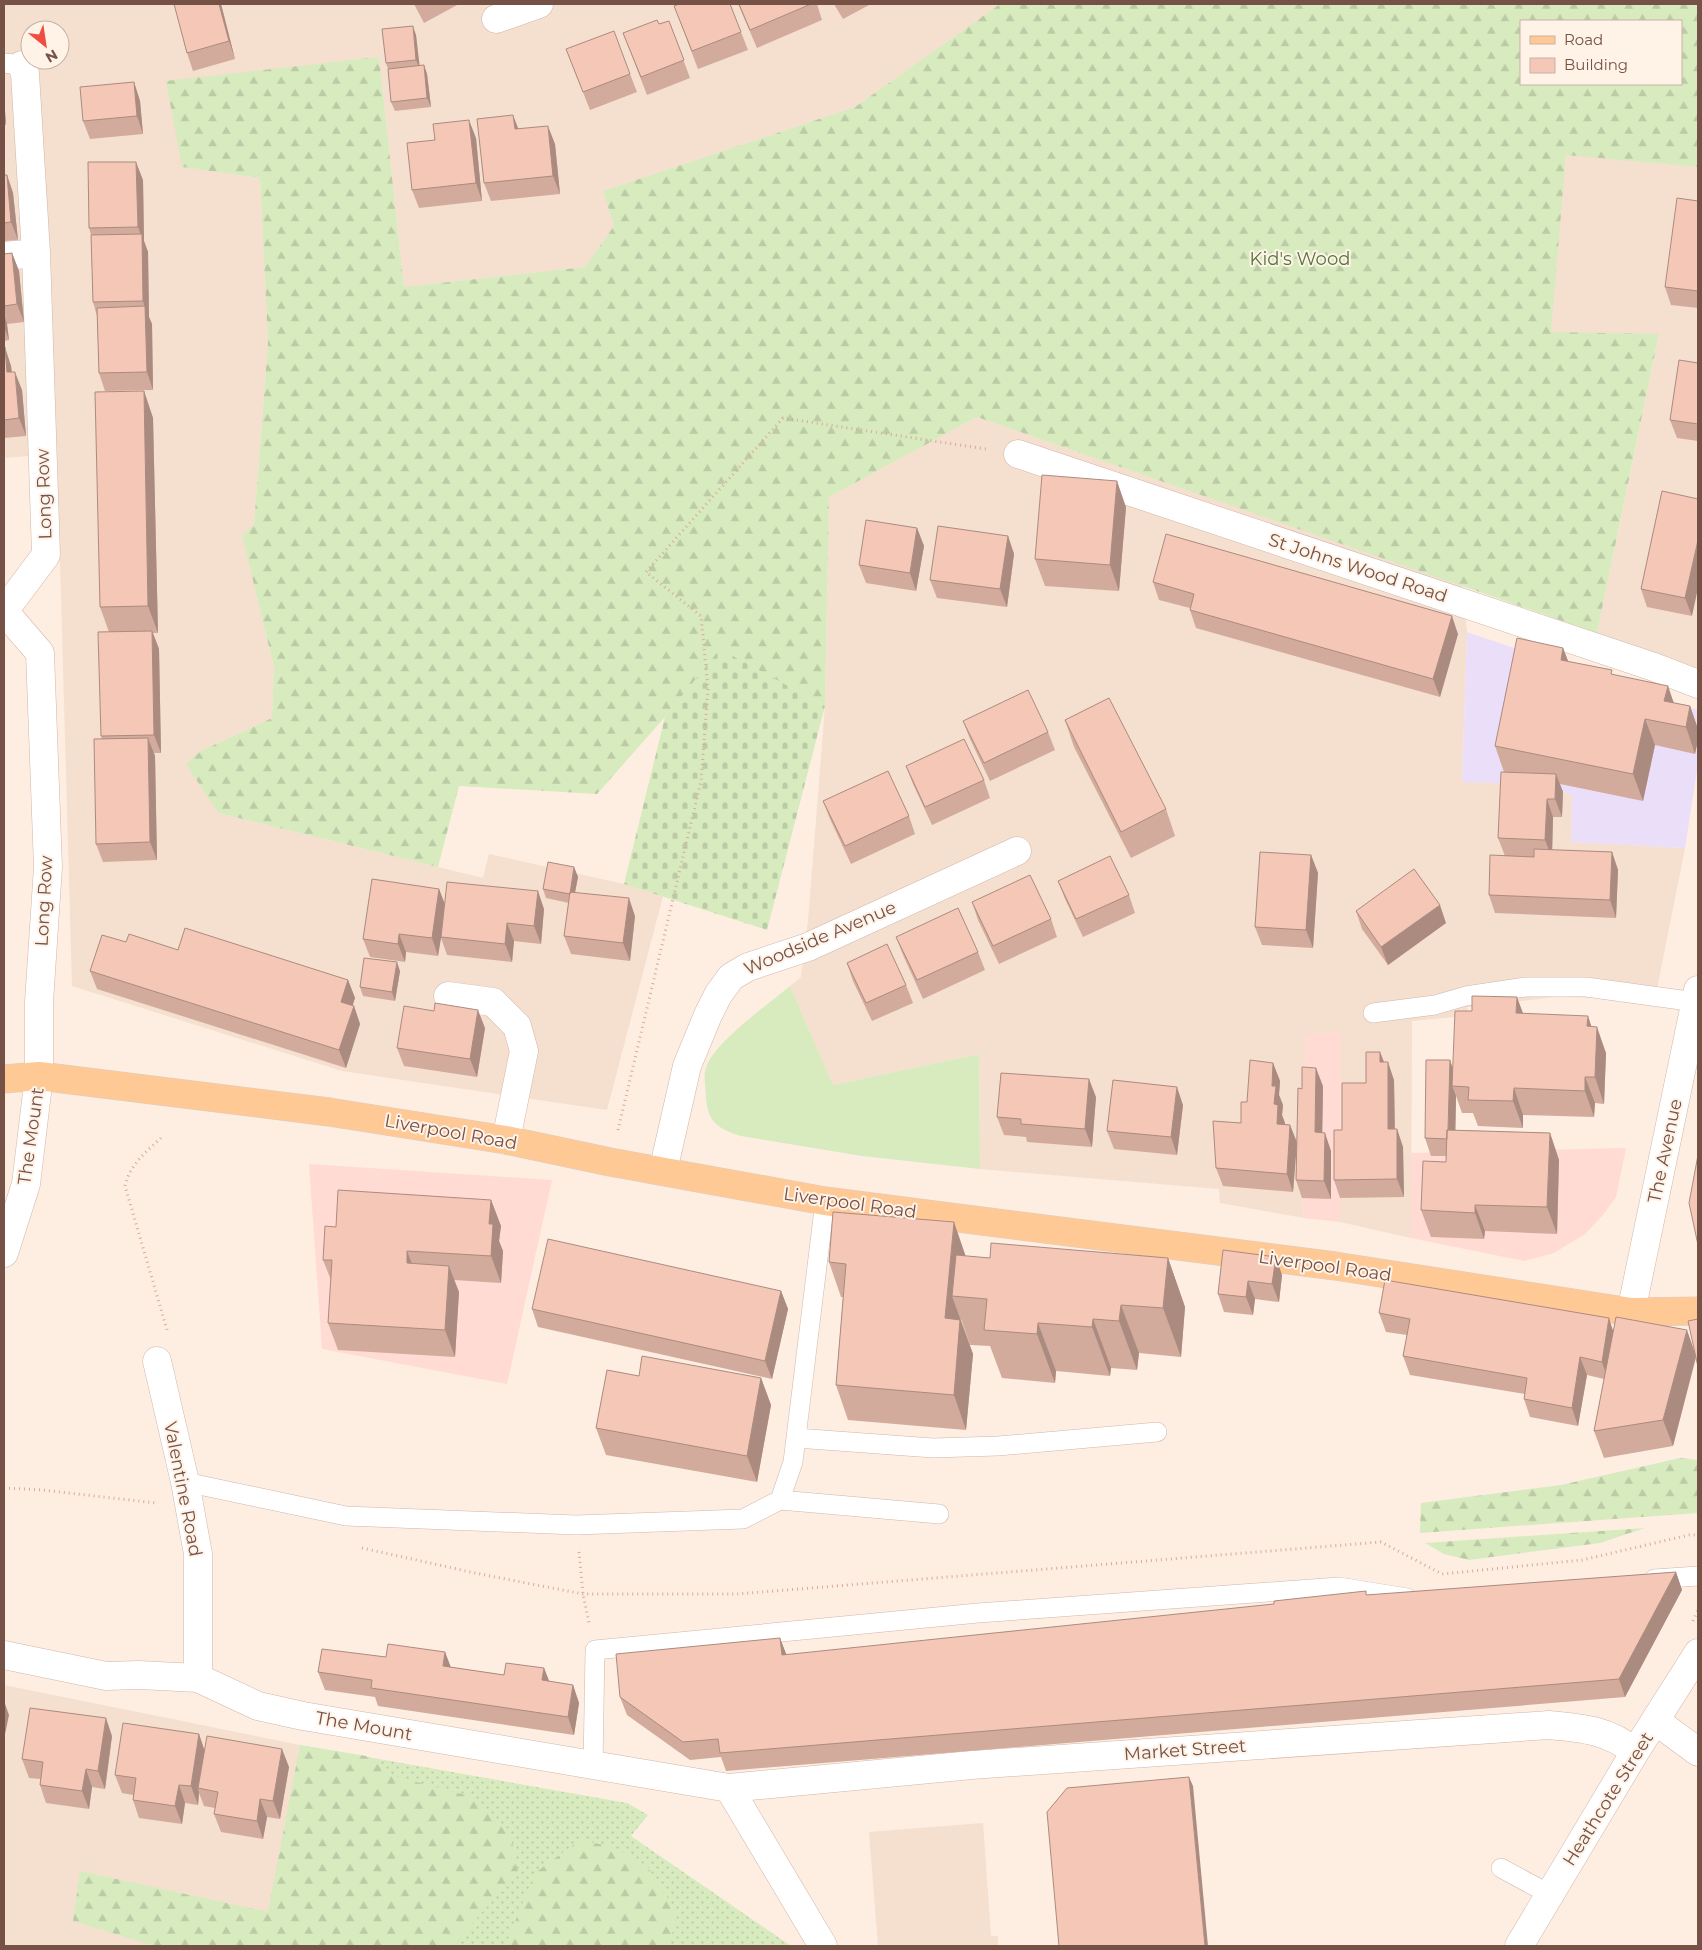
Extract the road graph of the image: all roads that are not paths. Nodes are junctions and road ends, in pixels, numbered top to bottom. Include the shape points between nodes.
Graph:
1 (539, 4) edge
2 (496, 19) dead end
3 (13, 64) edge
4 (36, 253) junction
5 (4, 256) edge
6 (1018, 454) road end
7 (4, 611) edge
8 (1698, 684) edge
9 (1017, 851) dead end
10 (448, 996) dead end
11 (1697, 996) edge
12 (1373, 1014) dead end
13 (39, 1076) junction
14 (4, 1079) edge
15 (506, 1140) junction
16 (664, 1171) junction
17 (825, 1201) junction
18 (4, 1253) edge
19 (1698, 1311) edge
20 (1632, 1312) junction
21 (157, 1362) road end
22 (1157, 1432) dead end
23 (796, 1438) junction
24 (187, 1495) junction
25 (780, 1500) junction
26 (939, 1514) dead end
27 (1698, 1576) edge
28 (1640, 1580) edge
29 (1425, 1596) edge
30 (1698, 1653) edge
31 (4, 1655) edge
32 (198, 1678) junction
33 (1656, 1722) junction
34 (1635, 1752) junction
35 (1698, 1752) edge
36 (593, 1766) junction
37 (729, 1788) junction
38 (1501, 1868) dead end
39 (1549, 1894) junction
40 (823, 1946) edge
41 (1519, 1946) edge

1 - 2 street
3 - 4 street, Long Row via 25,74
4 - 5 street
4 - 7 street, Long Row via 46,555
6 - 8 street, St Johns Wood Road
7 - 13 street, Long Row via 40,653 48,867 38,1002
9 - 16 street, Woodside Avenue via 808,947 748,967 731,977 708,1015 687,1066
10 - 15 street via 493,1002 517,1026 524,1052
11 - 12 lane via 1586,987 1526,987
11 - 20 street, The Avenue
13 - 14 main road, Liverpool Road
13 - 15 main road, Liverpool Road via 329,1112
13 - 18 street, The Mount via 26,1184
15 - 16 main road, Liverpool Road
16 - 17 main road, Liverpool Road
17 - 20 main road, Liverpool Road via 1335,1266
17 - 23 lane
19 - 20 main road, Liverpool Road
21 - 24 street, Valentine Road
22 - 23 lane via 998,1446 933,1448
23 - 25 lane via 793,1462
24 - 25 lane via 346,1516 576,1525 743,1519
24 - 32 street, Valentine Road via 198,1554
25 - 26 lane
27 - 28 lane
29 - 36 lane via 1406,1598 1339,1587 978,1613 595,1650
30 - 33 street, Heathcote Street
31 - 32 street, The Mount via 106,1676
32 - 36 street, The Mount via 258,1706
33 - 34 street, Heathcote Street
33 - 35 street
34 - 37 street, Market Street via 1618,1739 1602,1733 1549,1725 972,1765
34 - 39 street, Heathcote Street
36 - 37 street, The Mount
37 - 40 street
38 - 39 lane
39 - 41 street, Heathcote Street

